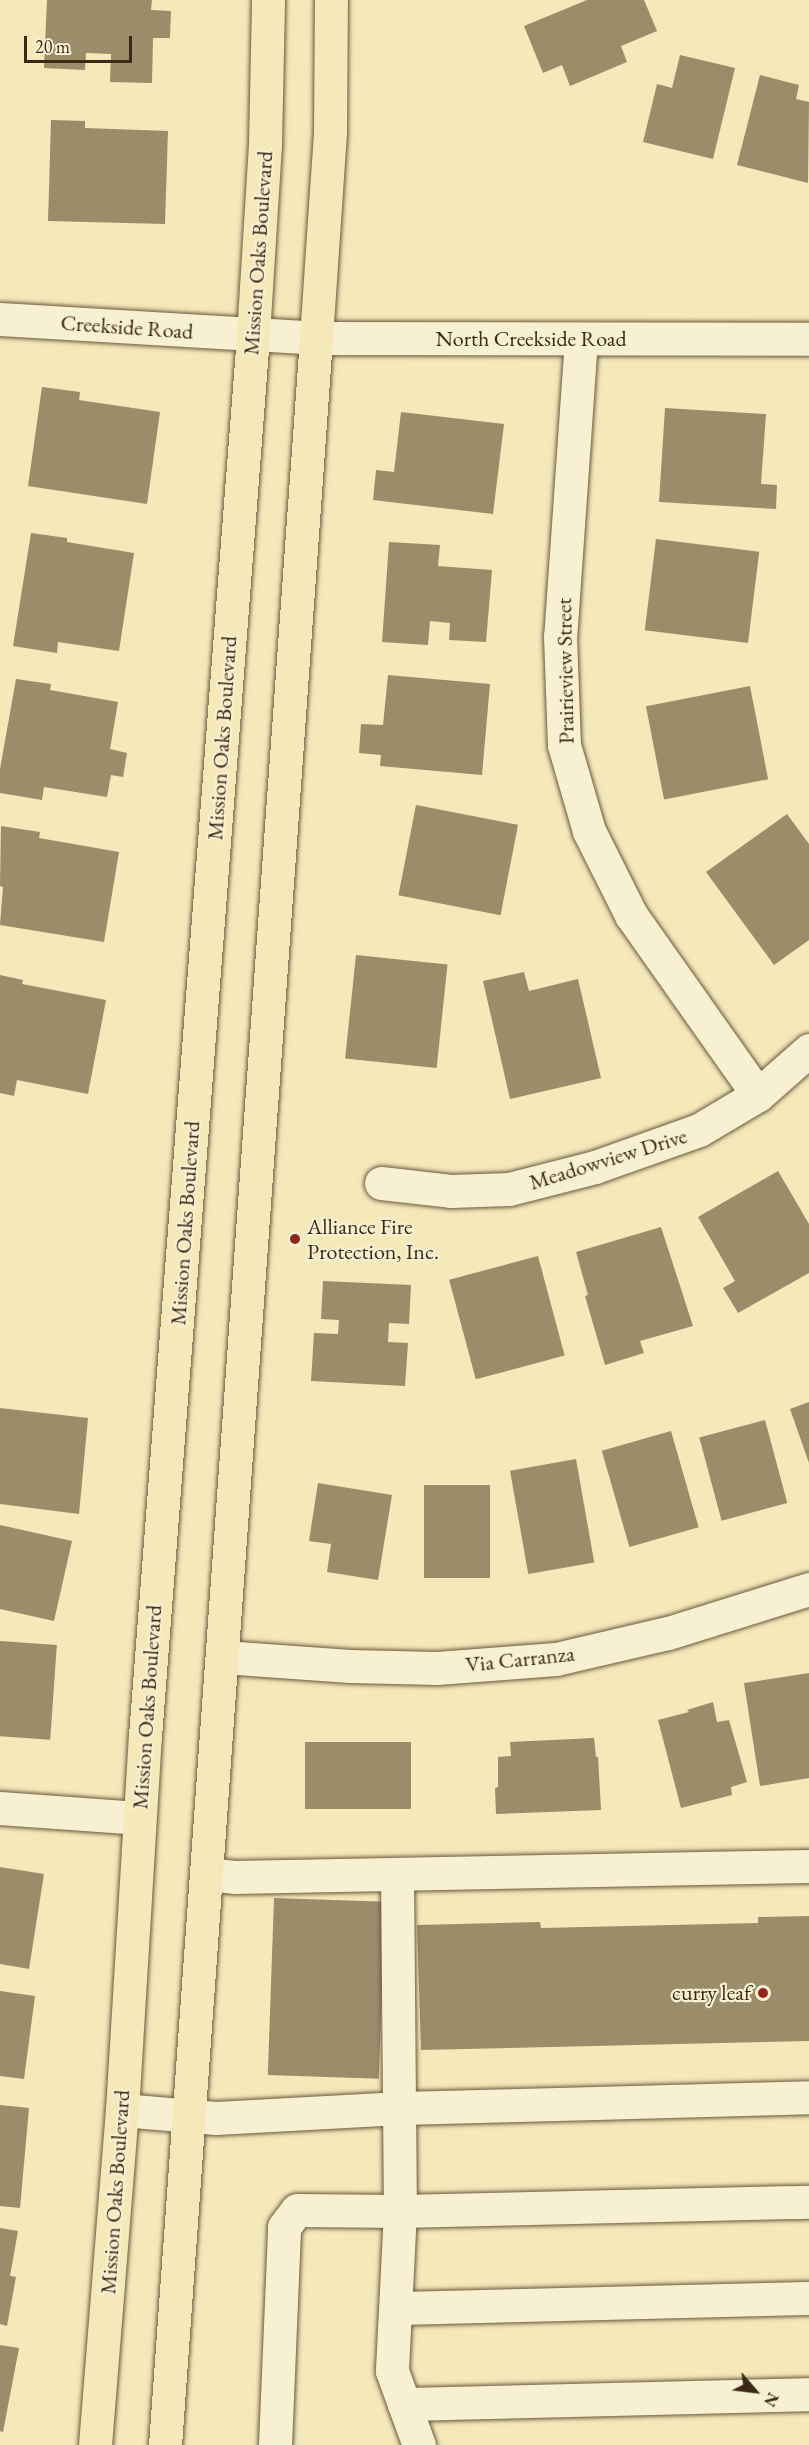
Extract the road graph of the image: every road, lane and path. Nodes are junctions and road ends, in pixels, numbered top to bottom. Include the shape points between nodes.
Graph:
1 (268, 0) edge
2 (331, 0) edge
3 (0, 319) edge
4 (253, 335) junction
5 (316, 338) junction
6 (580, 339) junction
7 (809, 339) edge
8 (809, 1050) edge
9 (758, 1095) junction
10 (381, 1183) dead end
11 (809, 1590) edge
12 (223, 1657) junction
13 (0, 1808) edge
14 (139, 1818) junction
15 (809, 1866) edge
16 (207, 1874) junction
17 (397, 1874) junction
18 (809, 2097) edge
19 (401, 2108) junction
20 (122, 2110) junction
21 (189, 2116) junction
22 (809, 2202) edge
23 (400, 2211) junction
24 (809, 2298) edge
25 (396, 2308) junction
26 (809, 2394) edge
27 (404, 2404) junction
28 (95, 2445) edge
29 (165, 2445) edge
30 (275, 2445) edge
31 (419, 2445) edge

1 - 4 main road, Mission Oaks Boulevard via 265,145
2 - 5 main road via 330,132
3 - 4 street, Creekside Road
4 - 5 street, North Creekside Road
4 - 14 main road, Mission Oaks Boulevard
5 - 6 street, North Creekside Road
5 - 12 main road
6 - 7 street, North Creekside Road
6 - 9 street, Prairieview Street via 560,636 564,745 589,831 630,915
8 - 9 street, Meadowview Drive
9 - 10 street, Meadowview Drive via 699,1130 595,1167 508,1189 451,1191
11 - 12 street, Via Carranza via 668,1633 556,1659 437,1668
12 - 16 main road
13 - 14 street
14 - 20 main road, Mission Oaks Boulevard
15 - 17 street
16 - 17 street
16 - 21 main road
17 - 19 street
18 - 19 street
19 - 21 street via 216,2118
19 - 23 street
20 - 21 street
20 - 28 main road, Mission Oaks Boulevard
21 - 29 main road
22 - 23 street
23 - 25 street
23 - 30 street via 297,2210 284,2227
24 - 25 street
25 - 27 street via 392,2371
26 - 27 street
27 - 31 street

